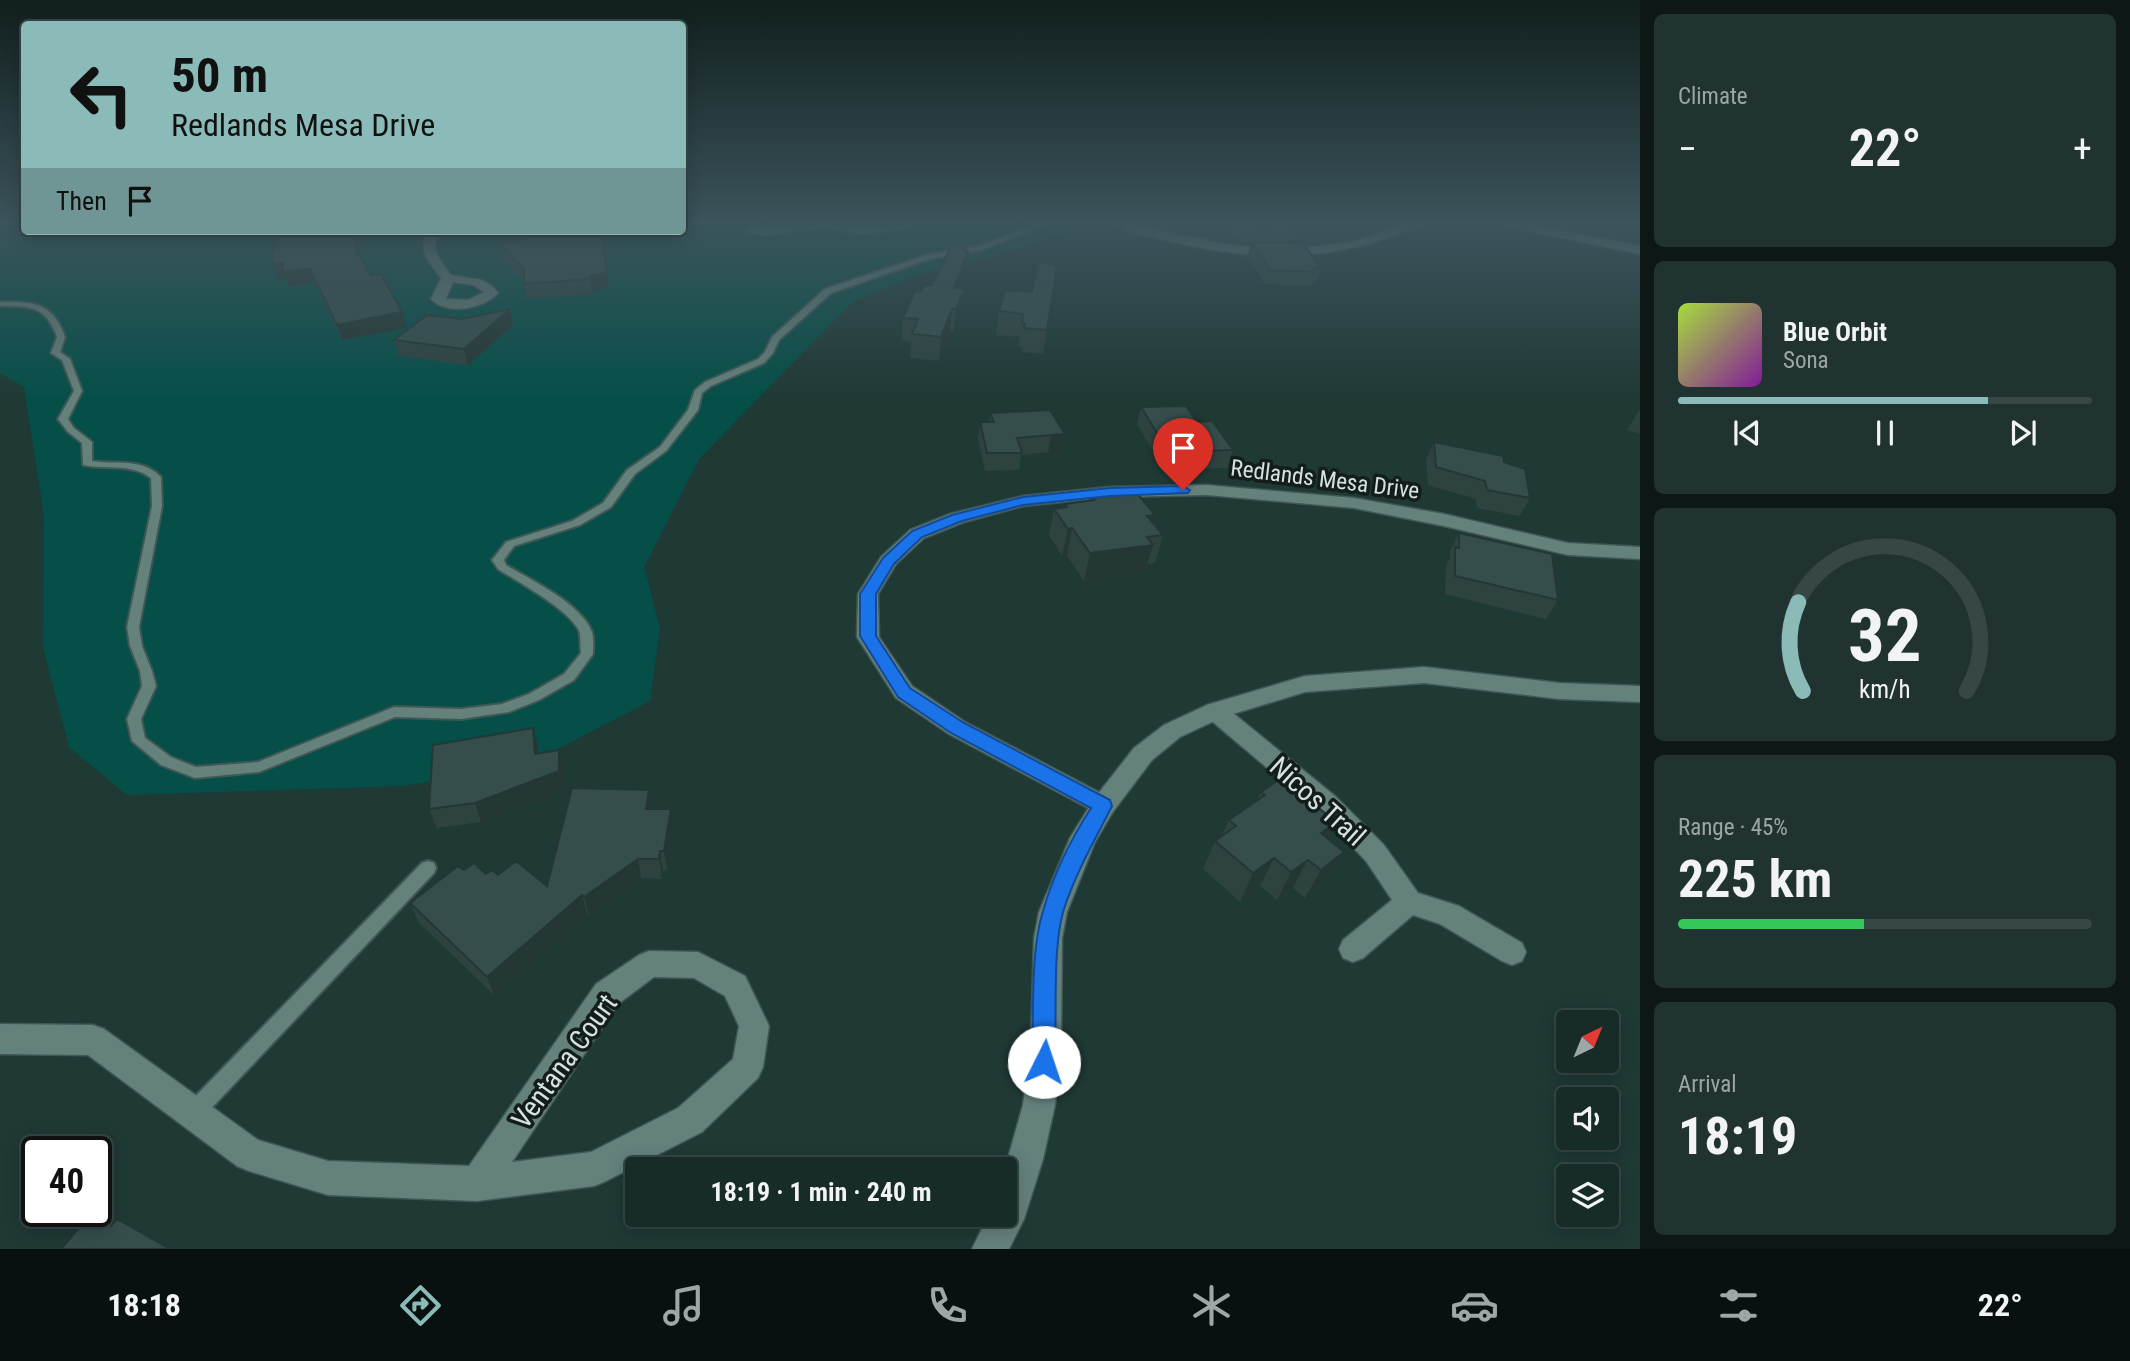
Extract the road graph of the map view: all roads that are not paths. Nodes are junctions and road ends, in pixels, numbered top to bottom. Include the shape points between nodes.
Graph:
1 (854, 282) edge
2 (0, 304) edge
3 (1640, 553) edge
4 (1640, 694) edge
5 (1215, 711) junction
6 (1103, 806) junction
7 (428, 868) dead end
8 (1409, 902) junction
9 (1353, 949) dead end
10 (1511, 952) dead end
11 (0, 1039) edge
12 (194, 1112) junction
13 (477, 1184) junction
14 (990, 1249) edge

1 - 2 lane via 828,291 775,340 761,361 698,392 693,411 663,449 631,472 607,505 576,523 503,550 498,560 502,568 560,604 586,633 587,654 569,677 504,709 461,715 394,712 259,768 195,774 166,761 139,741 134,727 149,686 133,627 157,506 156,477 146,467 130,463 87,463 87,442 63,419 78,391 66,359 55,354 61,337 51,315 30,305
3 - 6 street, Redlands Mesa Drive via 1568,549 1354,503 1207,490 1110,492 1023,501 917,534 888,561 868,594 868,636 904,692 957,728
4 - 5 street via 1559,691 1424,675 1306,684
5 - 6 street via 1172,731 1143,754
5 - 8 street, Nicos Trail via 1326,803 1375,853
6 - 14 street via 1083,838 1053,912 1039,1105 1006,1219
7 - 12 lane
8 - 9 street
8 - 10 street via 1449,915
11 - 12 street, Ventana Court via 93,1040
12 - 13 street, Ventana Court via 249,1154 328,1178
13 - 13 street, Ventana Court via 594,1169 690,1119 747,1067 754,1026 735,986 698,965 649,964 607,994

